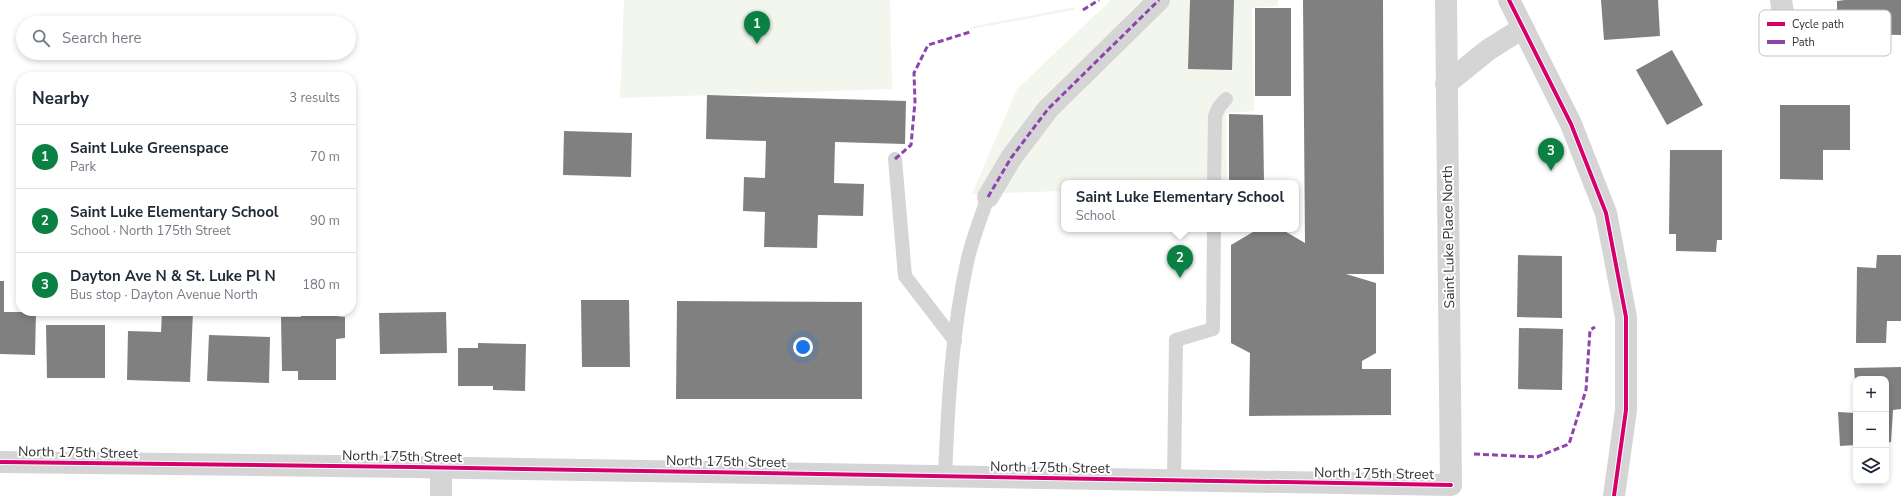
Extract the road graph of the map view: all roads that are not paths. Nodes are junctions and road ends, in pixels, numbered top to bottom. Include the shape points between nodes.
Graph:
1 (1159, 0) edge
2 (1446, 0) edge
3 (1510, 0) edge
4 (1523, 28) junction
5 (1446, 84) junction
6 (1226, 99) dead end
7 (895, 159) dead end
8 (1214, 180) edge
9 (988, 197) joint
10 (1214, 232) edge
11 (955, 341) junction
12 (0, 462) edge
13 (441, 467) junction
14 (945, 476) junction
15 (1174, 480) junction
16 (1448, 491) edge
17 (441, 496) edge
18 (1614, 496) edge

1 - 9 street via 1048,109 1011,158
2 - 5 street, Saint Luke Place North
3 - 4 street
4 - 5 street via 1488,50
4 - 18 street via 1571,124 1606,214 1626,317 1626,410
5 - 16 street, Saint Luke Place North
6 - 8 lane via 1219,106 1215,116
7 - 11 lane via 905,276
9 - 11 lane via 968,256
10 - 15 lane via 1213,328 1176,340
11 - 14 lane
12 - 13 street, North 175th Street
13 - 14 street, North 175th Street
13 - 17 street
14 - 15 street, North 175th Street
15 - 16 street, North 175th Street

